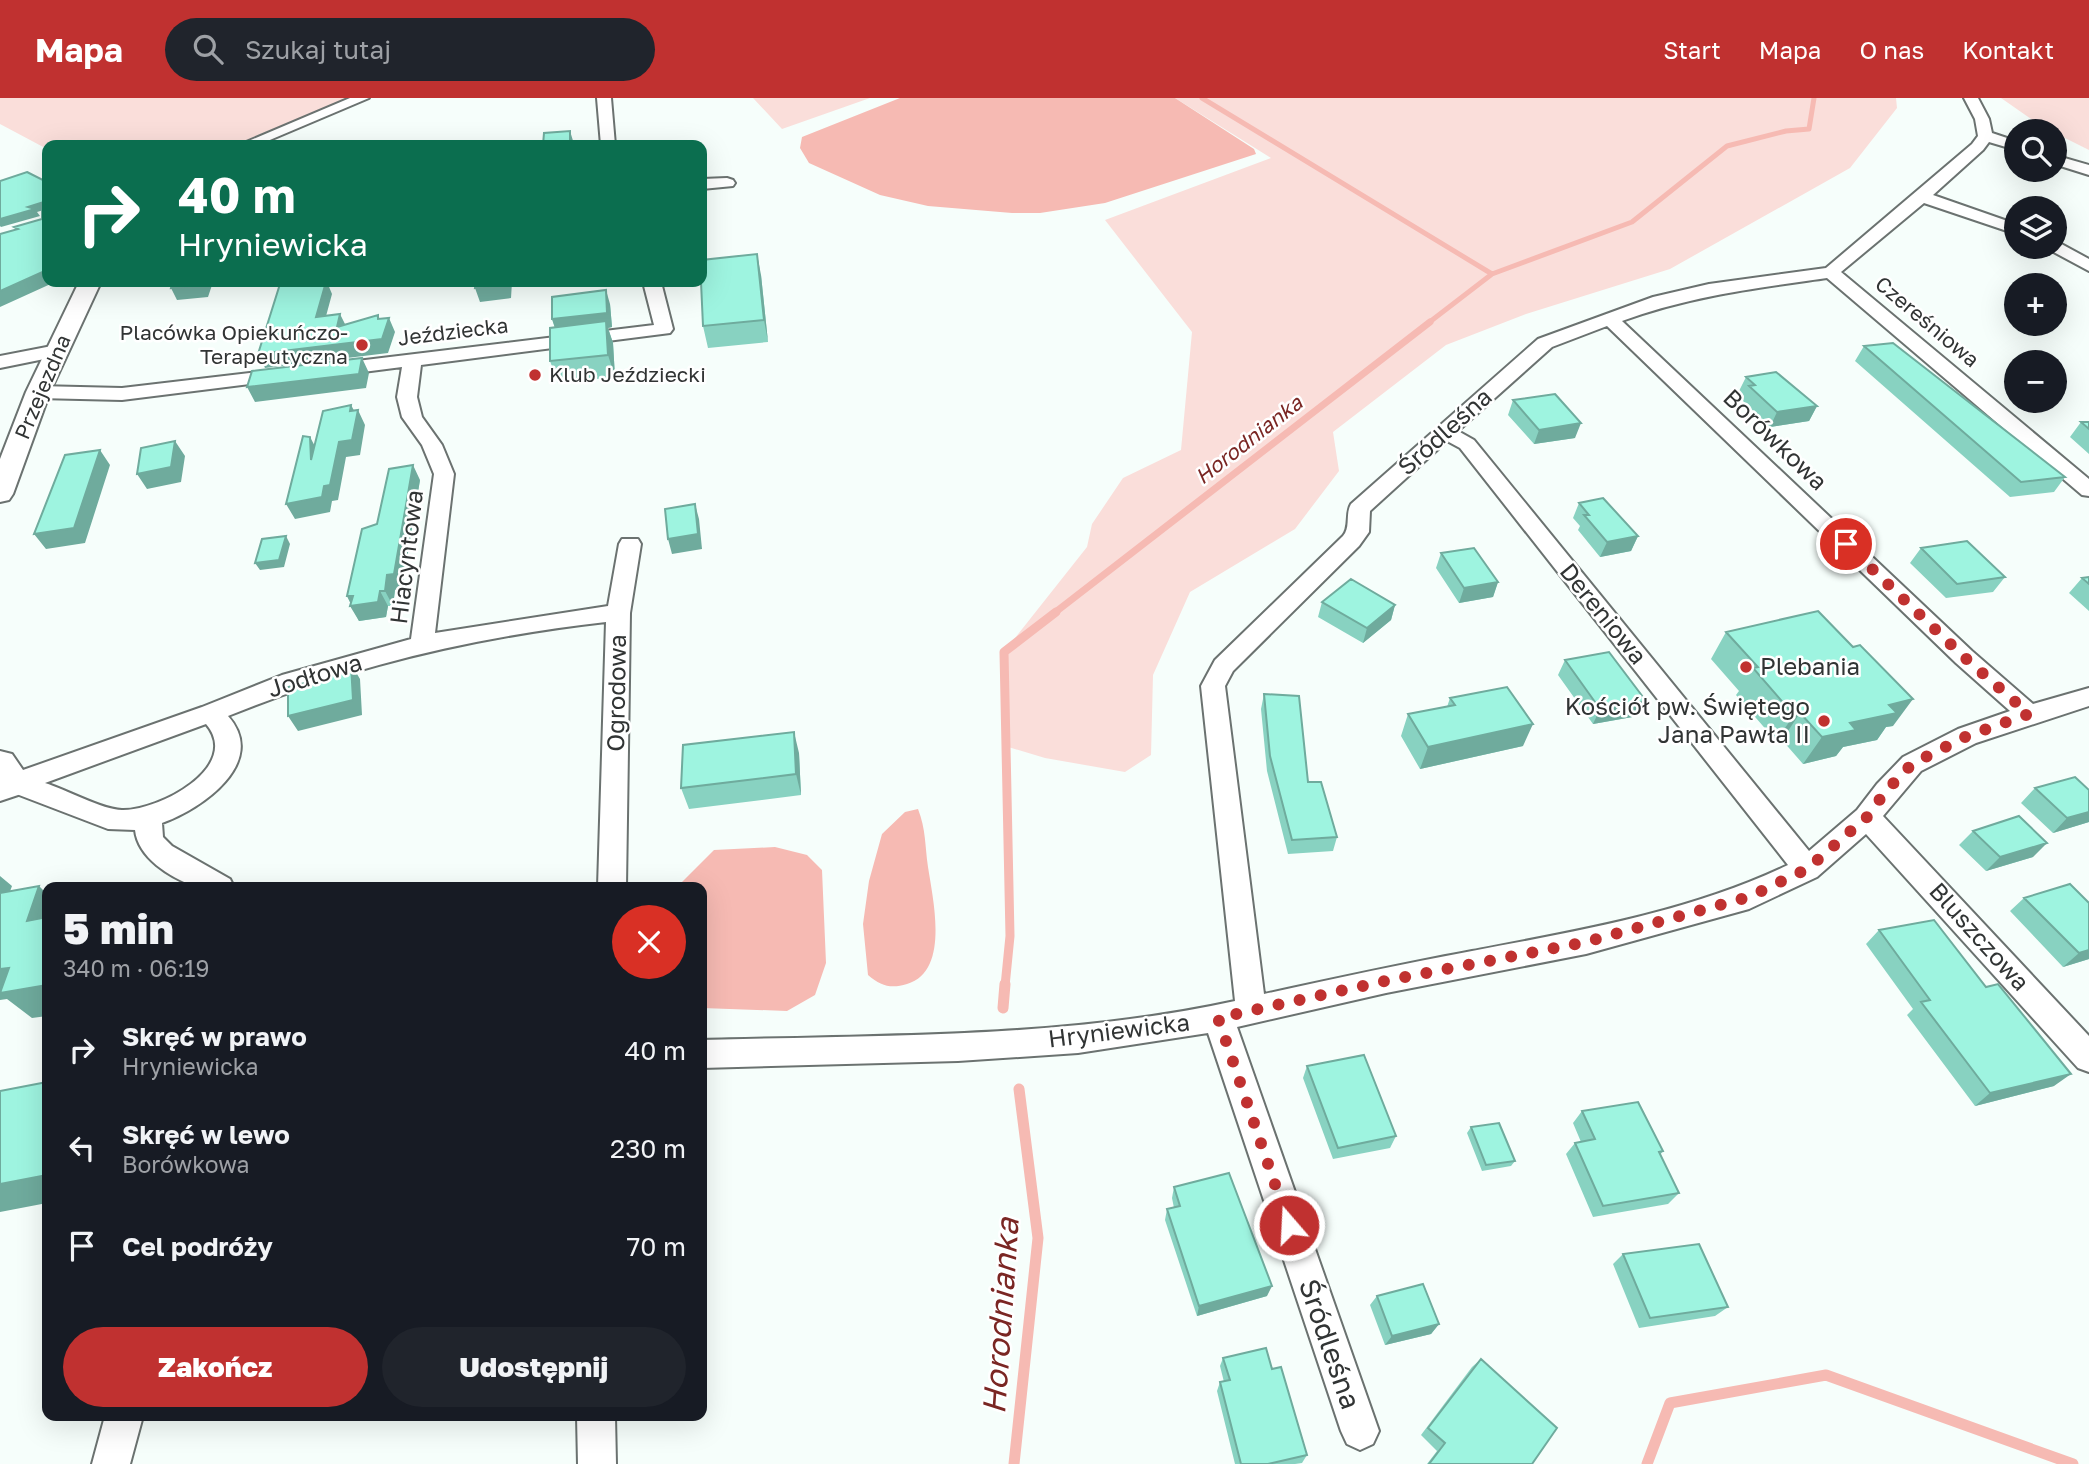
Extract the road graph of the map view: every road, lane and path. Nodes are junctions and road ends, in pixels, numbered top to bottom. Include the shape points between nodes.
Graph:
1 (362, 98) edge
2 (604, 98) edge
3 (1971, 98) edge
4 (1985, 136) junction
5 (258, 140) edge
6 (608, 140) edge
7 (2004, 142) edge
8 (2067, 163) edge
9 (2089, 170) edge
10 (727, 183) dead end
11 (707, 184) edge
12 (1922, 197) junction
13 (2004, 225) edge
14 (2067, 253) edge
15 (2089, 267) edge
16 (1831, 272) junction
17 (88, 287) edge
18 (653, 287) edge
19 (1609, 318) junction
20 (57, 351) junction
21 (412, 360) junction
22 (0, 362) edge
23 (38, 392) junction
24 (1445, 432) junction
25 (2089, 490) edge
26 (0, 494) edge
27 (630, 544) dead end
28 (618, 613) junction
29 (422, 644) junction
30 (2089, 697) edge
31 (211, 713) junction
32 (2029, 714) junction
33 (5, 778) edge
34 (1867, 817) junction
35 (148, 818) junction
36 (1807, 869) junction
37 (211, 882) edge
38 (612, 882) edge
39 (1251, 1010) junction
40 (1218, 1018) junction
41 (1078, 1039) joint
42 (707, 1054) edge
43 (2089, 1058) edge
44 (123, 1421) edge
45 (596, 1421) edge
46 (1360, 1431) dead end
47 (111, 1464) edge
48 (597, 1464) edge

1 - 5 street
2 - 6 street
3 - 4 street
4 - 7 street
4 - 12 street
8 - 9 street
10 - 11 street
12 - 13 street
12 - 16 street
14 - 15 street
16 - 19 street, Śródleśna via 1709,289
16 - 25 street, Czereśniowa
17 - 20 street, Przejezdna
18 - 21 street, Jeździecka via 664,329
19 - 24 street, Śródleśna via 1545,343
19 - 32 street, Borówkowa
20 - 22 street
20 - 23 street, Przejezdna
21 - 23 street, Jeździecka via 122,394
21 - 29 street, Hiacyntowa via 407,397 412,417 432,445 444,474
23 - 26 street, Przejezdna
24 - 36 street, Dereniowa via 1467,444
24 - 39 street, Śródleśna via 1359,509 1359,532 1224,667 1213,687
27 - 28 street
28 - 29 street, Ogrodowa
28 - 38 street, Ogrodowa
29 - 31 street, Jodłowa via 290,681
30 - 32 street, Hryniewicka
31 - 33 street, Jodłowa
31 - 35 street, Jodłowa via 230,743 223,764 208,787 180,806
32 - 34 street, Hryniewicka via 1967,736 1912,764
33 - 35 street, Jodłowa via 93,814 121,821
34 - 36 street, Hryniewicka
34 - 43 street, Bluszczowa
35 - 37 street via 150,841 162,855
36 - 39 street, Hryniewicka via 1749,897 1586,942
39 - 40 street, Hryniewicka
40 - 41 street, Hryniewicka
40 - 46 street, Śródleśna
41 - 42 street, Hryniewicka
44 - 47 street
45 - 48 street

